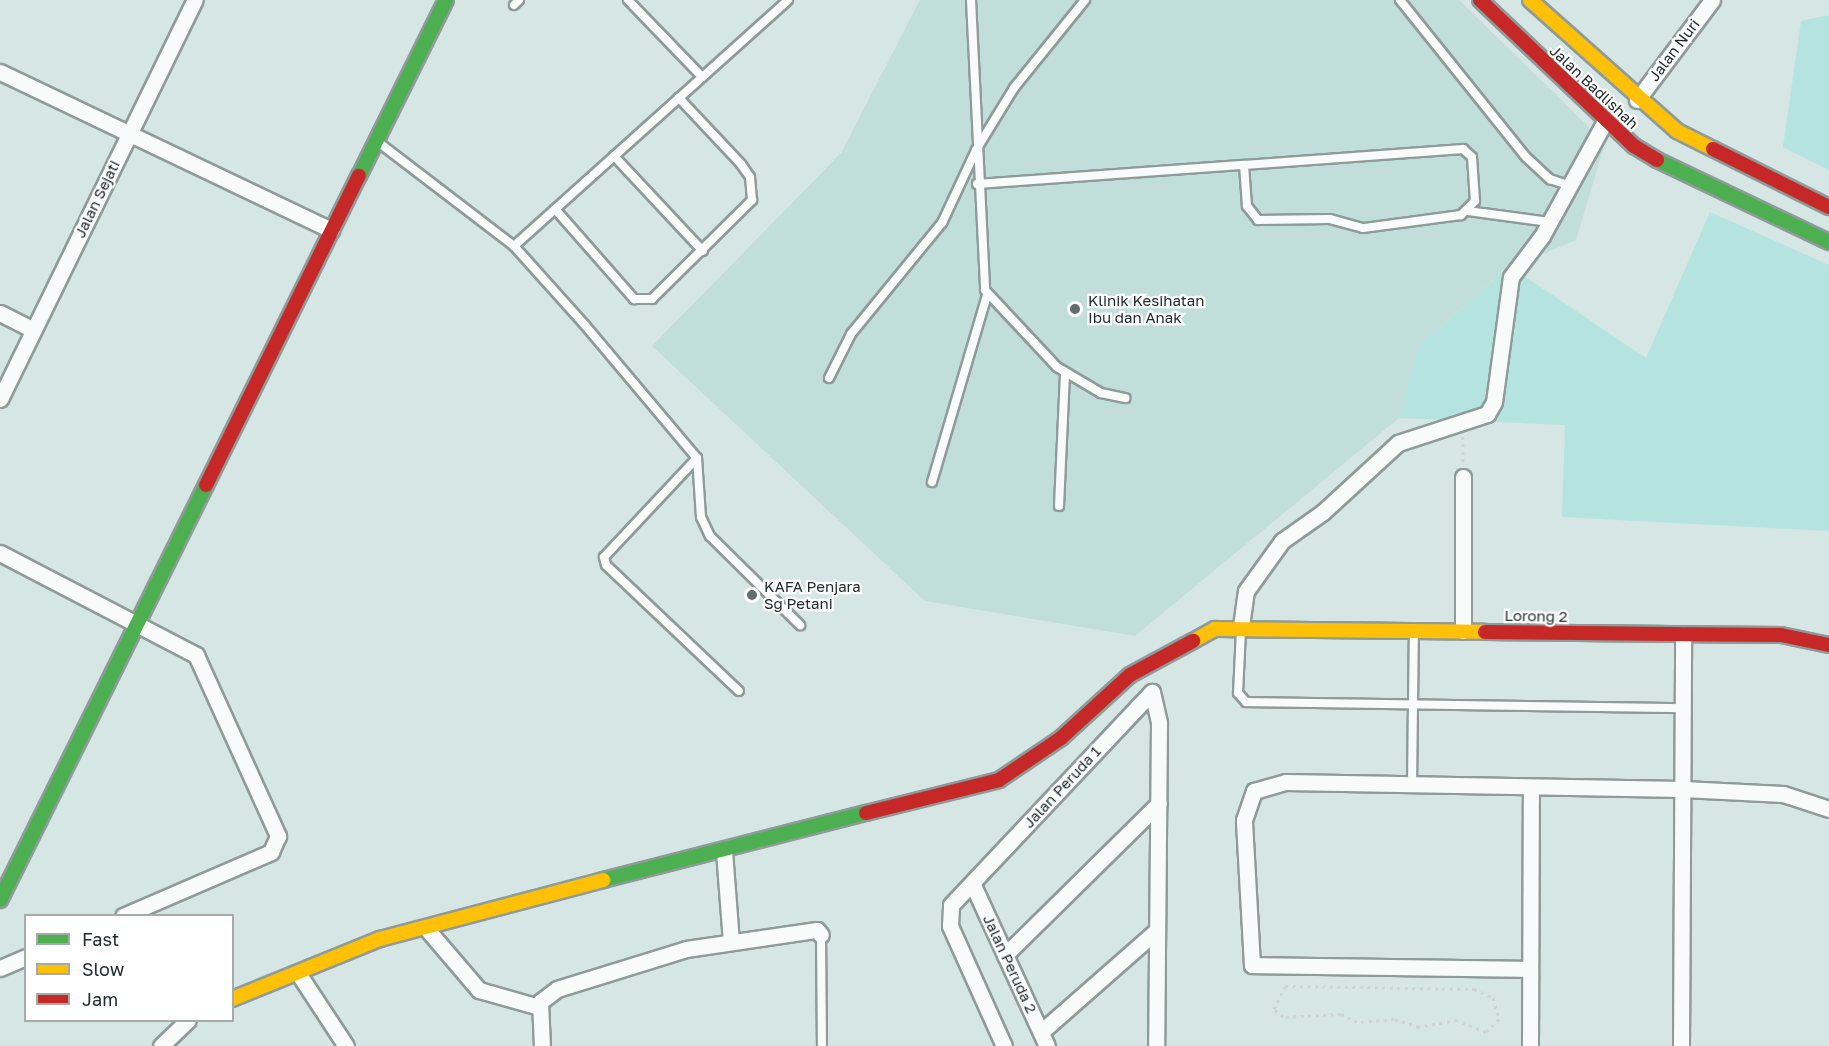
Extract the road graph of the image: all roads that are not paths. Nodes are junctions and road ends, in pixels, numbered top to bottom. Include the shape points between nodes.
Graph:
1 (195, 0) edge
2 (446, 0) edge
3 (628, 0) edge
4 (788, 0) edge
5 (971, 0) edge
6 (1085, 0) edge
7 (1400, 0) edge
8 (1480, 0) edge
9 (1530, 0) edge
10 (1712, 0) edge
11 (0, 72) edge
12 (702, 77) junction
13 (679, 98) junction
14 (1637, 100) junction
15 (1604, 123) junction
16 (130, 131) junction
17 (377, 141) junction
18 (976, 150) junction
19 (614, 156) junction
20 (1244, 165) junction
21 (977, 184) junction
22 (1570, 186) junction
23 (1829, 207) edge
24 (555, 209) junction
25 (1468, 211) junction
26 (1549, 222) junction
27 (331, 230) junction
28 (1829, 242) edge
29 (514, 246) junction
30 (703, 251) junction
31 (987, 295) junction
32 (0, 313) edge
33 (33, 330) junction
34 (1065, 373) junction
35 (829, 378) dead end
36 (1125, 398) dead end
37 (0, 399) edge
38 (697, 458) junction
39 (1463, 477) road end
40 (932, 482) dead end
41 (1059, 506) dead end
42 (0, 553) edge
43 (137, 623) junction
44 (800, 625) dead end
45 (1241, 626) junction
46 (1414, 631) junction
47 (1463, 631) junction
48 (1683, 634) junction
49 (1829, 645) edge
50 (739, 691) dead end
51 (1413, 708) junction
52 (1683, 708) junction
53 (1412, 785) junction
54 (1531, 787) junction
55 (1683, 789) junction
56 (1159, 802) junction
57 (1829, 809) edge
58 (724, 850) junction
59 (972, 883) junction
60 (0, 900) edge
61 (125, 914) edge
62 (426, 928) junction
63 (1157, 930) junction
64 (821, 934) joint
65 (731, 941) junction
66 (1005, 955) junction
67 (24, 958) edge
68 (0, 968) edge
69 (1529, 969) junction
70 (298, 973) junction
71 (234, 998) edge
72 (539, 1007) junction
73 (186, 1022) edge
74 (1044, 1039) edge
75 (1156, 1045) edge
76 (161, 1046) edge
77 (346, 1046) edge
78 (542, 1046) edge
79 (822, 1046) edge
80 (1004, 1046) edge
81 (1530, 1046) edge
82 (1681, 1046) edge

1 - 16 street, Jalan Sejati
2 - 17 street
3 - 12 lane
4 - 12 lane
5 - 18 lane
6 - 18 lane via 1014,88
7 - 22 lane via 1526,157 1550,179
8 - 15 street, Jalan Badlishah
9 - 14 street, Jalan Badlishah
10 - 14 street, Jalan Nuri
11 - 16 street
12 - 13 lane
13 - 19 lane
13 - 30 lane via 741,164 754,189 753,200
14 - 23 street, Jalan Badlishah via 1697,144
15 - 22 street
15 - 28 street, Jalan Badlishah via 1691,180
16 - 27 street
16 - 33 street, Jalan Sejati
17 - 27 street
17 - 29 lane
18 - 21 lane
18 - 35 lane via 942,223 851,334
19 - 24 lane
19 - 30 lane
20 - 21 lane
20 - 25 lane via 1246,206 1258,220 1319,218 1364,228
20 - 25 lane via 1463,149 1472,157 1476,191
21 - 31 lane
22 - 26 street
24 - 29 lane
24 - 30 lane via 642,302 652,299
25 - 26 lane
26 - 45 street via 1511,277 1494,402 1487,414 1398,443 1323,512 1282,541 1246,591
27 - 43 street
29 - 38 lane
31 - 34 lane
31 - 40 lane
32 - 33 street
33 - 37 street, Jalan Sejati
34 - 36 lane via 1101,393
34 - 41 lane
38 - 44 lane via 704,526
38 - 50 lane via 604,557 606,565
39 - 47 street
42 - 43 street
43 - 60 street
43 - 61 street via 202,661 278,843 271,852
45 - 46 street, Lorong 2
45 - 51 lane via 1240,700
45 - 58 street via 1215,628 1121,681 1061,738 999,780
46 - 47 street, Lorong 2
46 - 51 lane
47 - 48 street, Lorong 2
48 - 49 street, Lorong 2 via 1781,635
48 - 52 street
51 - 52 lane
51 - 53 lane
52 - 55 street
53 - 54 street
53 - 69 street via 1286,782 1254,791 1244,820 1248,960 1267,969
54 - 55 street
54 - 69 street
55 - 57 street via 1783,794
55 - 82 street
56 - 59 street, Jalan Peruda 1 via 1159,723 1152,692
56 - 63 street
56 - 66 street
58 - 62 street
58 - 65 street
59 - 66 street, Jalan Peruda 2
59 - 80 street, Jalan Peruda 1 via 951,905 950,926
62 - 70 street via 380,939
62 - 72 street via 479,990
63 - 74 street
63 - 75 street
64 - 65 street via 817,930
64 - 79 lane
65 - 72 street via 686,949 557,989
66 - 74 street, Jalan Peruda 2
67 - 68 street
69 - 81 street
70 - 71 street
70 - 77 street
72 - 78 street
73 - 76 street

